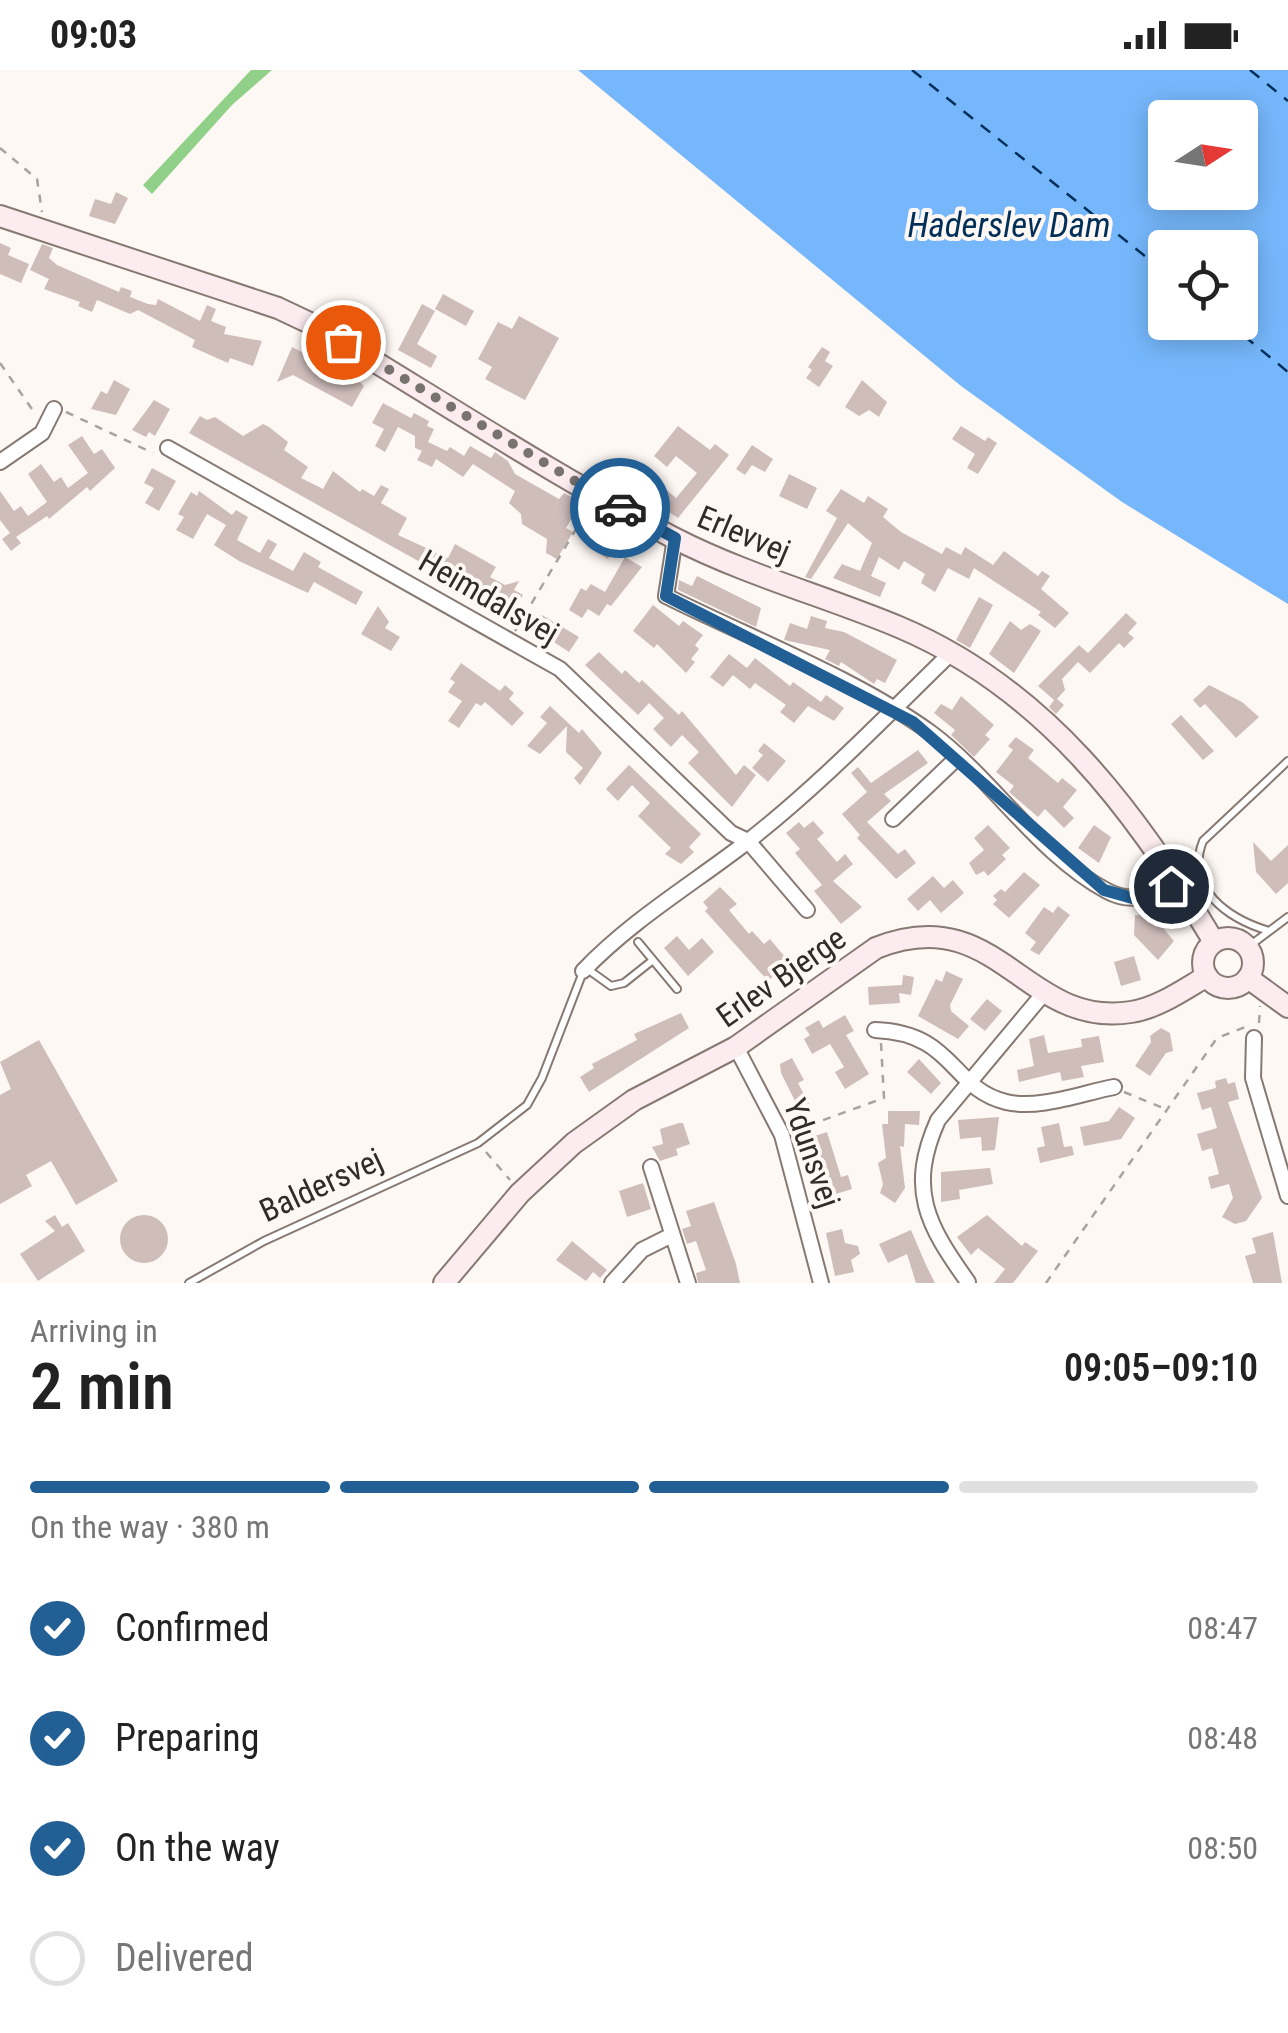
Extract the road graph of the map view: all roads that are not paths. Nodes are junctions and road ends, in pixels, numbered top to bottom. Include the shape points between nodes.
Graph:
1 (0, 216) edge
2 (54, 410) road end
3 (168, 448) road end
4 (0, 462) edge
5 (675, 538) junction
6 (951, 652) junction
7 (894, 709) junction
8 (958, 757) junction
9 (1288, 760) edge
10 (893, 819) dead end
11 (748, 841) junction
12 (1178, 882) junction
13 (808, 910) dead end
14 (1288, 917) edge
15 (1269, 931) junction
16 (638, 942) dead end
17 (1214, 942) junction
18 (1248, 947) junction
19 (653, 960) junction
20 (585, 969) junction
21 (1207, 976) junction
22 (1248, 978) junction
23 (677, 989) dead end
24 (1044, 993) junction
25 (1288, 1007) edge
26 (875, 1030) road end
27 (1254, 1038) dead end
28 (736, 1047) junction
29 (970, 1080) junction
30 (1114, 1088) road end
31 (651, 1167) dead end
32 (1288, 1196) edge
33 (672, 1236) junction
34 (968, 1282) edge
35 (189, 1283) edge
36 (444, 1283) edge
37 (612, 1283) edge
38 (688, 1283) edge
39 (821, 1283) edge

1 - 5 street, Erlevvej via 316,326
2 - 4 street via 45,427
3 - 11 street, Heimdalsvej via 560,669 730,833
5 - 6 street, Erlevvej
5 - 7 street via 666,596
6 - 7 street, Baldersvej
6 - 12 street, Erlevvej via 1052,727 1132,814
7 - 8 street
7 - 11 street, Baldersvej
8 - 10 street
8 - 12 street via 1104,890 1136,899
9 - 15 lane via 1198,852 1201,884 1234,920
11 - 13 street
11 - 20 street, Baldersvej via 618,934
12 - 17 street, Erlevvej
14 - 15 lane
15 - 18 lane
16 - 19 lane
17 - 18 street via 1228,938
17 - 21 street via 1205,954
18 - 22 street via 1254,963
19 - 20 lane via 611,986
19 - 23 lane
20 - 35 lane, Baldersvej via 526,1105 478,1143
21 - 22 street via 1227,988
21 - 24 street, Erlev Bjerge via 1134,1012 1080,1010
22 - 25 street
24 - 28 street, Erlev Bjerge via 986,950 949,936 916,935 876,948
24 - 29 street
26 - 29 street via 917,1034
27 - 32 street via 1253,1078
28 - 36 street, Erlev Bjerge via 634,1100 574,1142 520,1193
28 - 39 street, Ydunsvej via 782,1136
29 - 30 street via 992,1096 1023,1104
29 - 34 street via 938,1120 922,1170 926,1215
31 - 33 street
33 - 37 street via 642,1250
33 - 38 street

